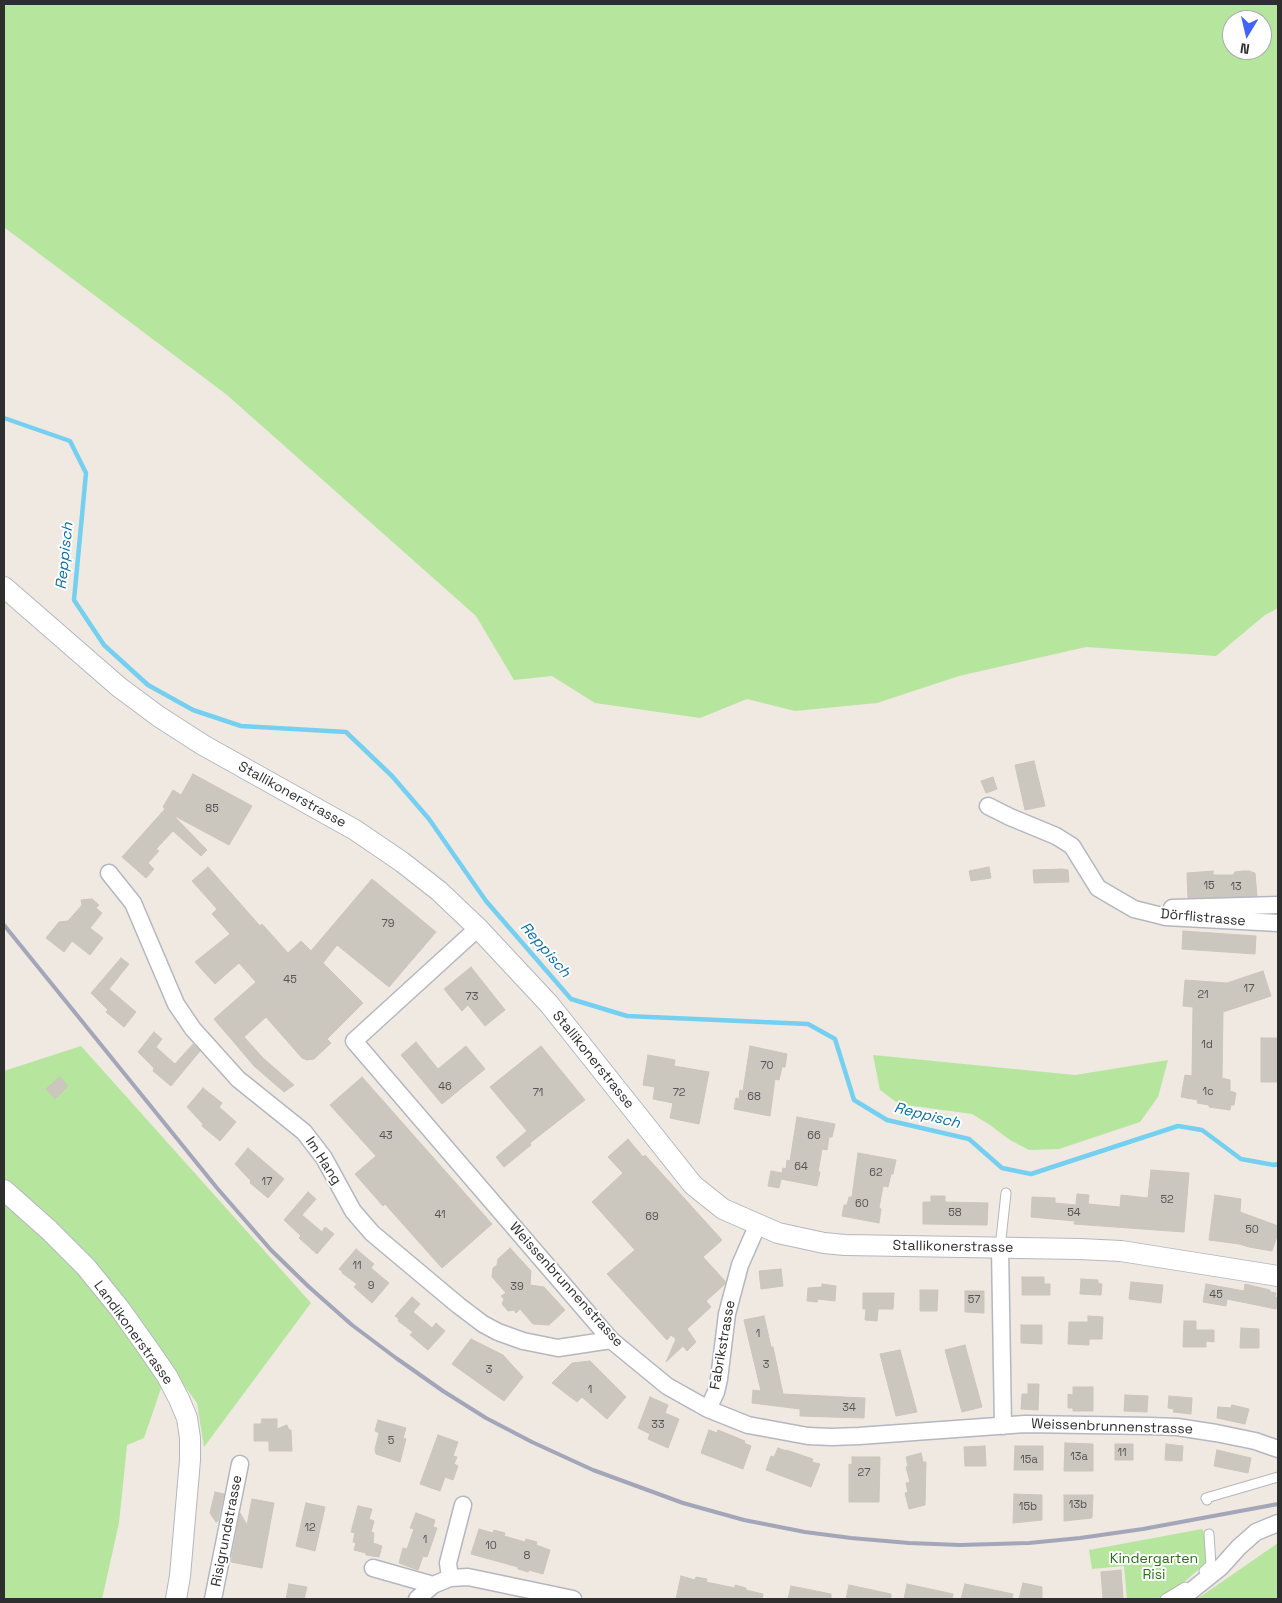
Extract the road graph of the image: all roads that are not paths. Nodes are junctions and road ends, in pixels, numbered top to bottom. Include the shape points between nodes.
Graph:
1 (4, 587) edge
2 (988, 806) dead end
3 (109, 873) dead end
4 (1278, 905) edge
5 (1172, 908) dead end
6 (1278, 923) edge
7 (478, 928) junction
8 (4, 1190) edge
9 (1006, 1193) dead end
10 (758, 1224) junction
11 (1000, 1248) junction
12 (1278, 1276) edge
13 (611, 1340) junction
14 (708, 1409) junction
15 (1003, 1426) junction
16 (1278, 1448) edge
17 (240, 1464) dead end
18 (1278, 1477) edge
19 (1207, 1500) dead end
20 (464, 1505) dead end
21 (1278, 1523) edge
22 (1209, 1534) dead end
23 (373, 1568) dead end
24 (450, 1578) junction
25 (433, 1585) junction
26 (176, 1599) edge
27 (213, 1599) edge
28 (417, 1599) edge
29 (573, 1599) edge
30 (1165, 1599) edge
31 (1181, 1599) edge

1 - 7 street, Stallikonerstrasse via 119,687 158,716 355,830 439,891
2 - 6 street, Dörflistrasse via 1072,846 1098,888 1134,909 1166,917
3 - 13 street, Im Hang via 134,903 176,1004 193,1029 238,1079 304,1132 324,1158 353,1211 372,1232 458,1305 498,1332 558,1348
4 - 5 street
7 - 10 street, Stallikonerstrasse via 549,1004 693,1185 723,1209
7 - 13 street, Weissenbrunnenstrasse via 354,1042
8 - 26 street, Landikonerstrasse via 86,1267 147,1347 179,1399 190,1438 190,1460
9 - 11 lane
10 - 11 street, Stallikonerstrasse via 801,1239 845,1245
10 - 14 street, Fabrikstrasse via 740,1266 727,1314 718,1386
11 - 12 street, Stallikonerstrasse via 1121,1251
11 - 15 street
13 - 14 street, Weissenbrunnenstrasse via 667,1386
14 - 15 street, Weissenbrunnenstrasse via 748,1425 832,1437
15 - 16 street, Weissenbrunnenstrasse via 1177,1428 1216,1433
17 - 27 street, Risigrundstrasse
18 - 19 lane
20 - 24 street via 448,1563
21 - 31 street via 1256,1532
22 - 30 lane via 1212,1565 1186,1587
23 - 25 street
24 - 25 street
24 - 29 street via 468,1577
25 - 28 street

